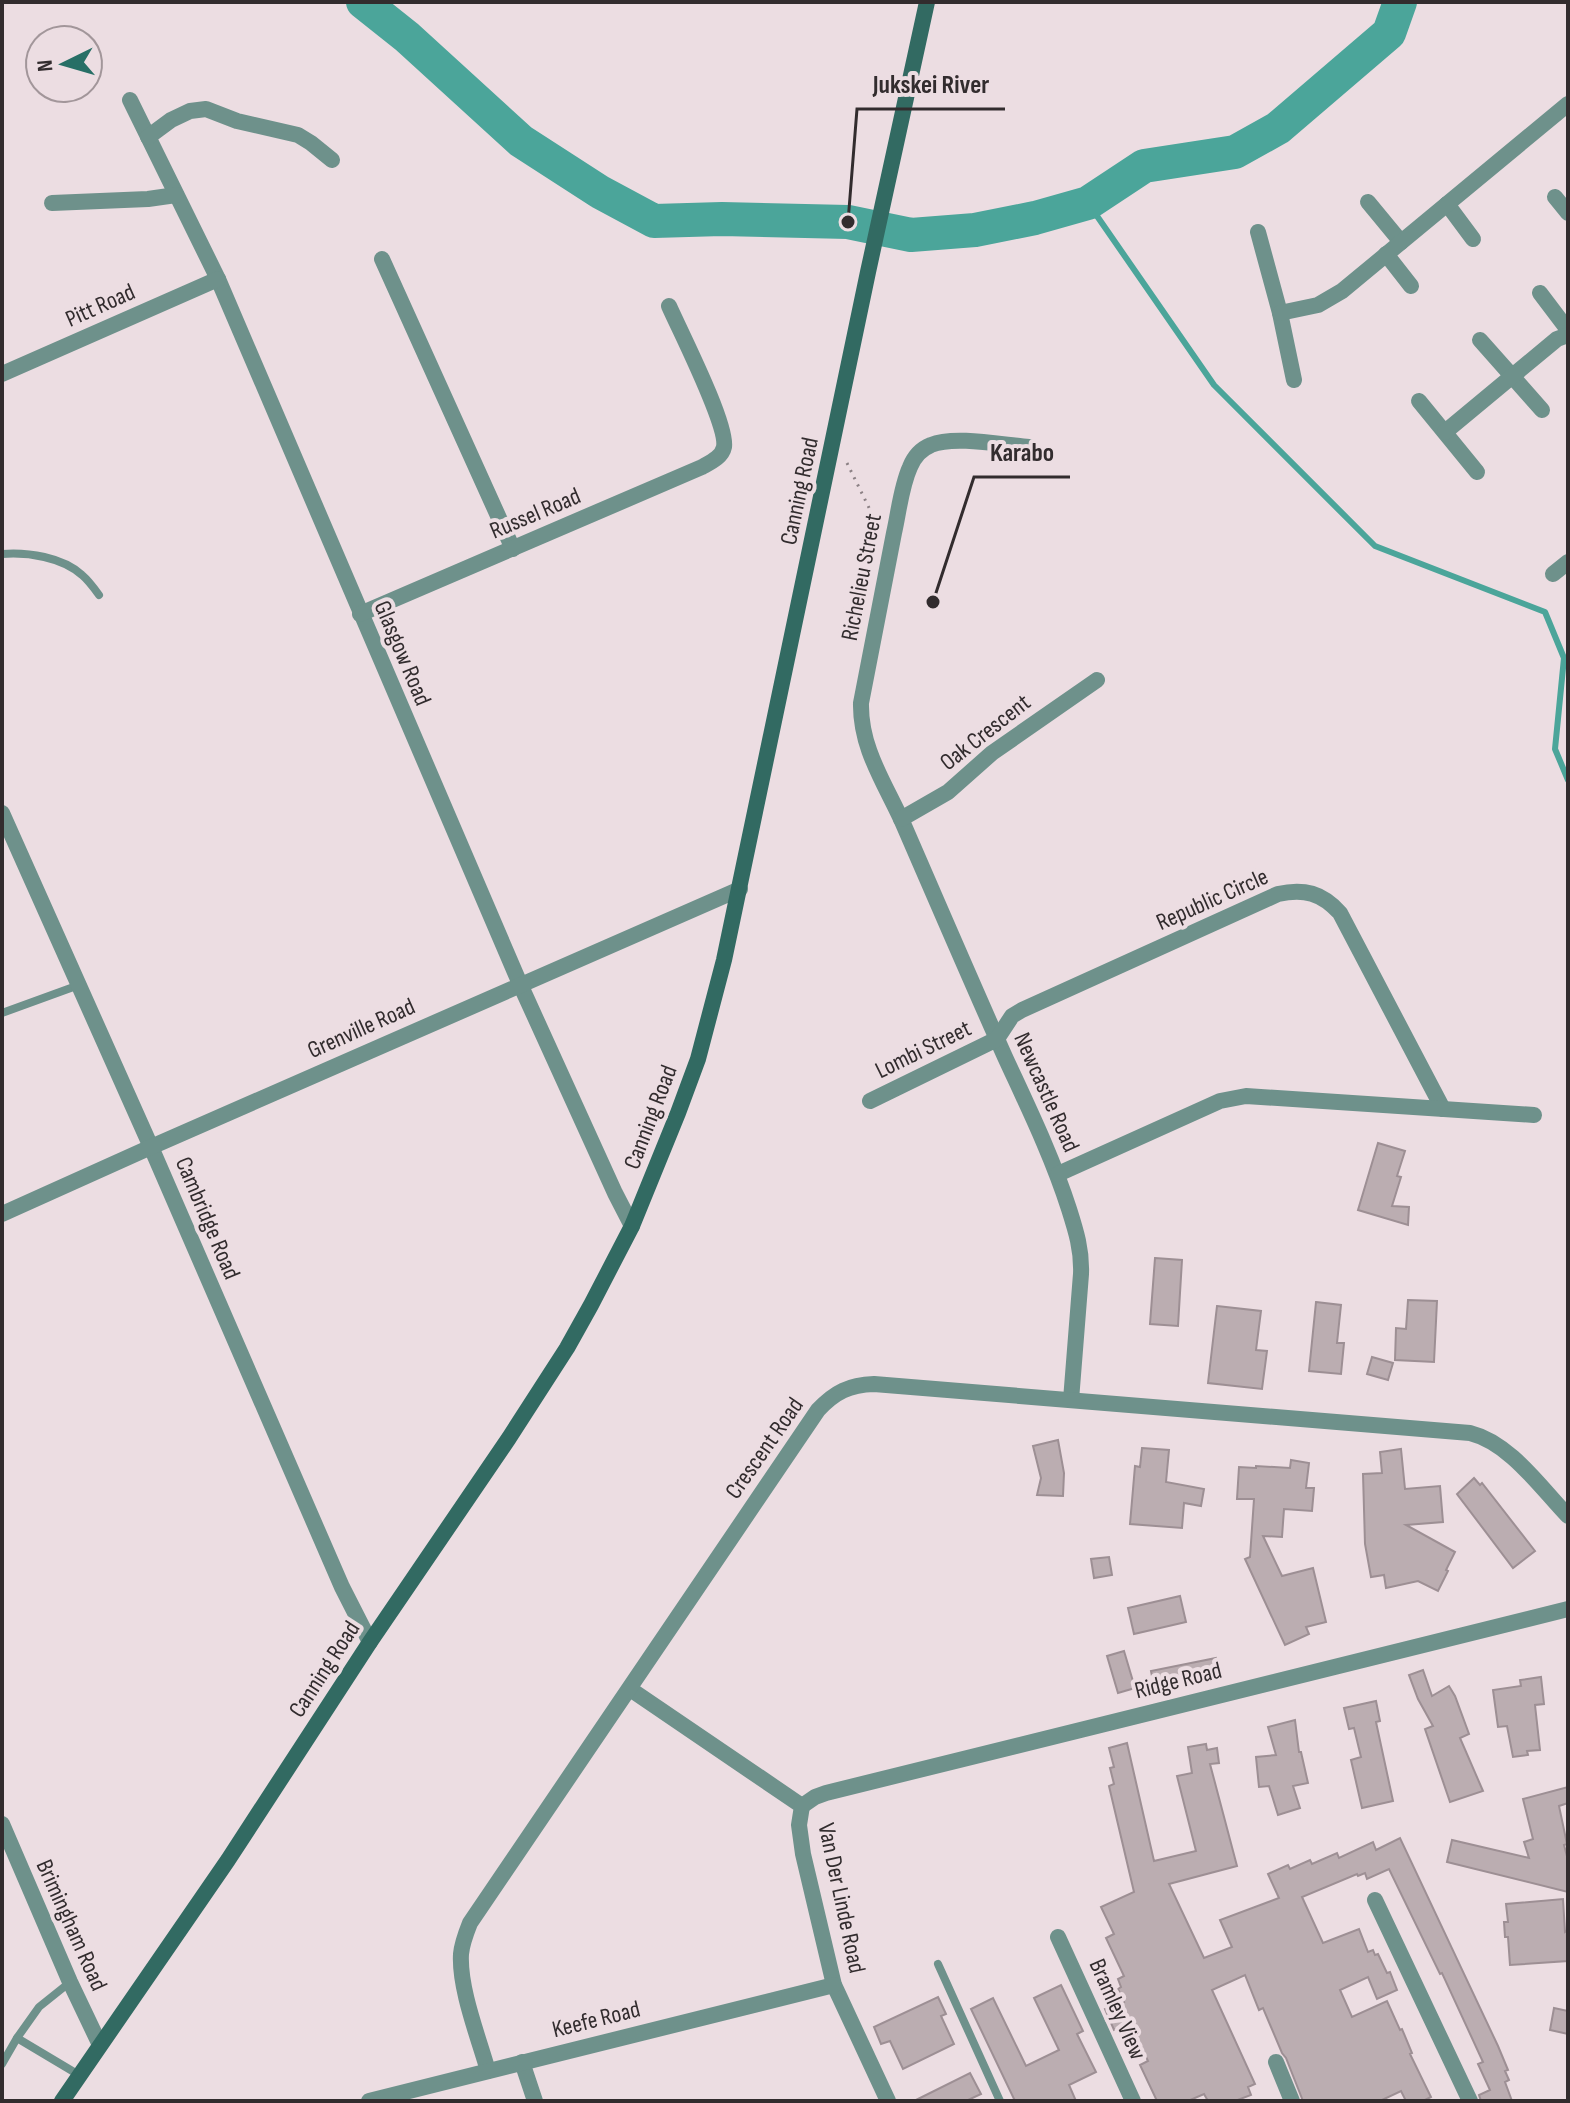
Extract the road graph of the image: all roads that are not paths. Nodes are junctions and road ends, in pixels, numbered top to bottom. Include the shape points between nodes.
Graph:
1 (927, 2) edge
2 (130, 100) dead end
3 (1568, 104) edge
4 (148, 137) junction
5 (332, 160) dead end
6 (176, 195) junction
7 (1555, 197) dead end
8 (1368, 202) dead end
9 (52, 203) dead end
10 (1447, 204) junction
11 (1568, 213) edge
12 (1258, 232) dead end
13 (1473, 239) dead end
14 (1401, 242) junction
15 (1386, 254) junction
16 (382, 259) dead end
17 (218, 279) junction
18 (1411, 286) dead end
19 (1540, 293) dead end
20 (669, 306) dead end
21 (1280, 313) junction
22 (1568, 333) edge
23 (1480, 340) dead end
24 (2, 374) edge
25 (1512, 377) junction
26 (1294, 380) dead end
27 (1419, 401) dead end
28 (1542, 410) dead end
29 (1445, 432) junction
30 (1029, 447) dead end
31 (1477, 472) dead end
32 (513, 549) junction
33 (2, 554) edge
34 (1568, 562) edge
35 (1553, 574) dead end
36 (99, 595) dead end
37 (360, 614) junction
38 (1097, 680) dead end
39 (2, 813) edge
40 (901, 819) junction
41 (740, 889) junction
42 (520, 984) junction
43 (79, 985) junction
44 (2, 1013) edge
45 (997, 1039) junction
46 (870, 1101) dead end
47 (1443, 1109) junction
48 (1534, 1115) dead end
49 (151, 1147) junction
50 (1058, 1174) junction
51 (2, 1214) edge
52 (632, 1226) junction
53 (1071, 1400) junction
54 (1568, 1516) edge
55 (1568, 1609) edge
56 (370, 1642) junction
57 (630, 1689) junction
58 (802, 1806) junction
59 (2, 1824) edge
60 (1375, 1900) dead end
61 (1058, 1937) dead end
62 (938, 1964) dead end
63 (70, 1982) junction
64 (834, 1985) junction
65 (17, 2038) junction
66 (100, 2045) junction
67 (522, 2062) junction
68 (1276, 2062) dead end
69 (2, 2064) edge
70 (488, 2071) junction
71 (79, 2075) junction
72 (62, 2101) edge
73 (369, 2101) edge
74 (535, 2101) edge
75 (888, 2101) edge
76 (1000, 2101) edge
77 (1133, 2101) edge
78 (1292, 2101) edge
79 (1470, 2101) edge

1 - 41 main road, Canning Road
2 - 4 street, Glasgow Road
3 - 10 street
4 - 5 street via 181,115 206,109 298,135
4 - 6 street, Glasgow Road
6 - 9 street
6 - 17 street, Glasgow Road
7 - 11 street
8 - 14 street
10 - 13 street
10 - 14 street
12 - 21 street
14 - 15 street
15 - 18 street
15 - 21 street via 1318,305
16 - 32 street
17 - 24 street, Pitt Road
17 - 37 street, Glasgow Road
19 - 22 street
20 - 32 street, Russel Road via 720,420 724,448 719,456
21 - 26 street
22 - 25 street
23 - 25 street
25 - 28 street
25 - 29 street
27 - 29 street
29 - 31 street
30 - 40 street, Richelieu Street via 939,442 919,452 906,477 861,703 862,731 871,758
32 - 37 street, Russel Road
33 - 36 lane via 59,561 81,574
34 - 35 street
37 - 42 street, Glasgow Road
38 - 40 street, Oak Crescent via 992,753 948,792
39 - 43 street, Cambridge Road
40 - 45 street, Newcastle Road
41 - 42 street, Grenville Road
41 - 52 main road, Canning Road via 698,1059
42 - 49 street, Grenville Road
42 - 52 street, Glasgow Road
43 - 44 lane
43 - 49 street, Cambridge Road
45 - 46 street, Lombi Street
45 - 47 street, Republic Circle via 1022,1010 1278,894 1302,891 1322,896 1340,913
45 - 50 street, Newcastle Road
47 - 48 street
47 - 50 street via 1233,1097
49 - 51 street, Grenville Road
49 - 56 street, Cambridge Road
50 - 53 street, Newcastle Road via 1081,1256
52 - 56 main road, Canning Road via 567,1348
53 - 54 street, Crescent Road via 1470,1433 1501,1447
53 - 57 street, Crescent Road via 874,1384 837,1392 818,1410
55 - 58 street, Ridge Road via 826,1793
56 - 66 main road, Canning Road
57 - 58 street, Van Der Linde Road
57 - 70 street, Crescent Road via 463,1939 461,1967
58 - 64 street, Van Der Linde Road via 803,1854
59 - 63 street, Brimingham Road
60 - 79 street
61 - 77 street, Bramley View
62 - 76 lane
63 - 65 lane via 39,2007
63 - 66 street, Brimingham Road
64 - 67 street, Keefe Road
64 - 75 street, Van Der Linde Road
65 - 69 lane
65 - 71 lane
66 - 71 main road, Canning Road
67 - 70 street, Keefe Road
67 - 74 street
68 - 78 street
70 - 73 street, Keefe Road
71 - 72 main road, Canning Road

